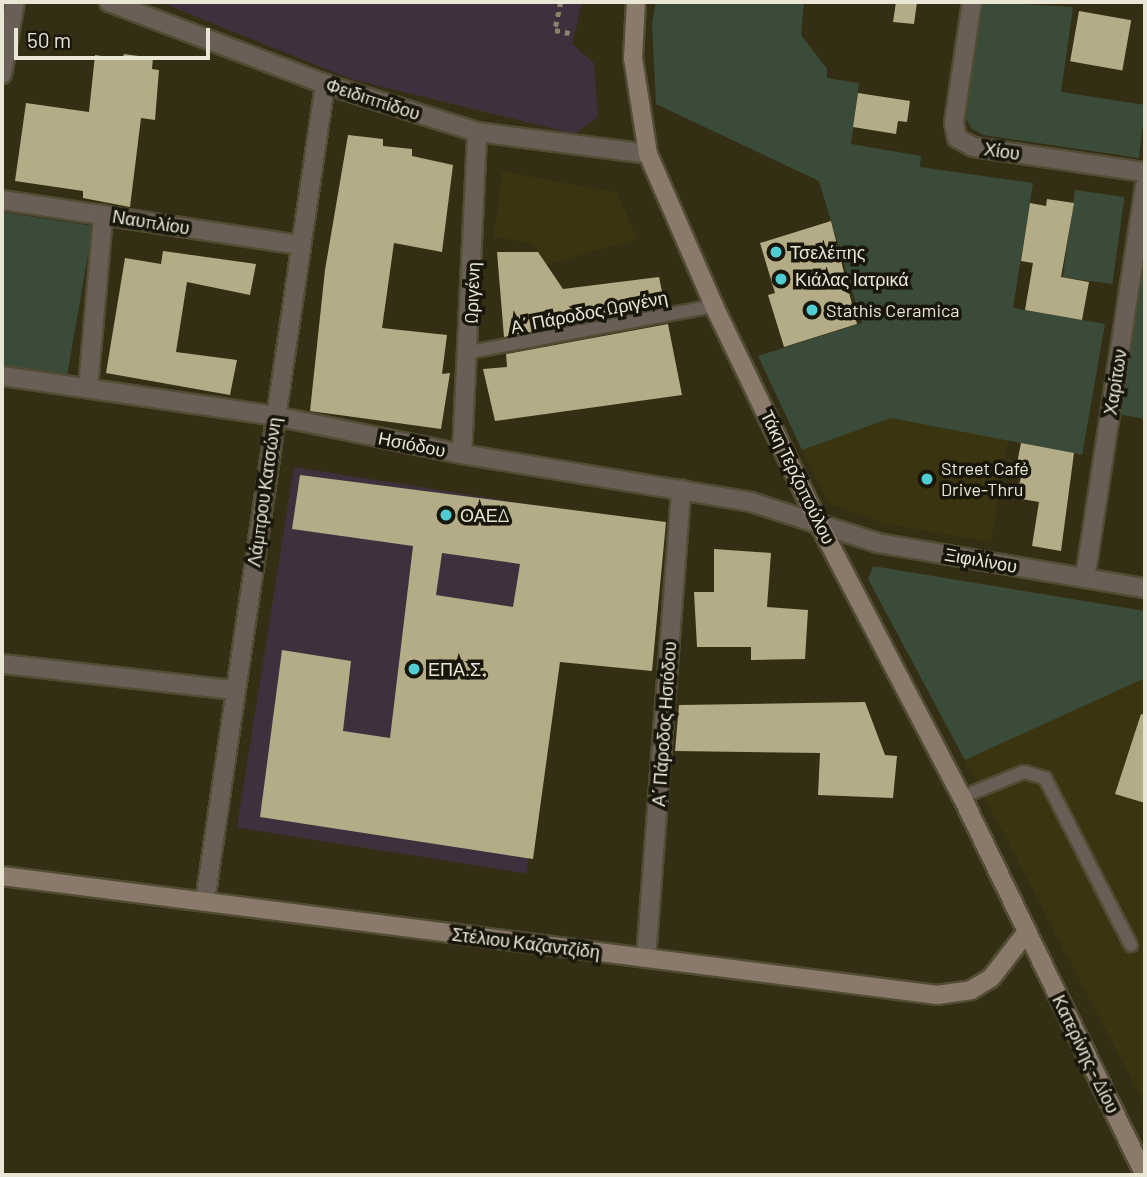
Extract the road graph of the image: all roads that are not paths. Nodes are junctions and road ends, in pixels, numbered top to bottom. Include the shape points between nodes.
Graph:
1 (15, 2) edge
2 (109, 2) edge
3 (636, 2) edge
4 (972, 2) edge
5 (2, 74) edge
6 (325, 84) junction
7 (477, 132) junction
8 (648, 154) junction
9 (1145, 172) edge
10 (1145, 186) edge
11 (2, 200) edge
12 (103, 215) junction
13 (299, 245) junction
14 (714, 306) junction
15 (470, 352) junction
16 (2, 376) edge
17 (88, 388) junction
18 (275, 416) junction
19 (462, 454) junction
20 (681, 489) junction
21 (820, 524) junction
22 (1084, 578) junction
23 (1145, 587) edge
24 (2, 664) edge
25 (235, 690) junction
26 (962, 797) junction
27 (2, 876) edge
28 (205, 901) junction
29 (1026, 933) junction
30 (1131, 945) dead end
31 (646, 958) junction
32 (1145, 1175) edge

1 - 5 street
2 - 6 street, Φειδιππίδου
3 - 8 main road, Τάκη Τερζοπούλου via 633,58
4 - 9 street, Χίου via 954,123 957,138 973,147
6 - 7 street, Φειδιππίδου
6 - 13 street, Λάμπρου Κατσώνη
7 - 8 street, Φειδιππίδου
7 - 15 street, Ωριγένη
8 - 14 main road, Τάκη Τερζοπούλου
10 - 22 street, Χαρίτων
11 - 12 street, Ναυπλίου
12 - 13 street, Ναυπλίου
12 - 17 street
13 - 18 street, Λάμπρου Κατσώνη
14 - 15 lane, Α΄ Πάροδος Ωριγένη
14 - 21 main road, Τάκη Τερζοπούλου
15 - 19 street, Ωριγένη
16 - 17 street, Ησιόδου
17 - 18 street, Ησιόδου
18 - 19 street, Ησιόδου
18 - 25 street, Λάμπρου Κατσώνη
19 - 20 street, Ησιόδου
20 - 21 street, Ησιόδου via 751,502
20 - 31 street, Α΄ Πάροδος Ησιόδου
21 - 22 street, Ξιφιλίνου via 878,543
21 - 26 main road, Τάκη Τερζοπούλου
22 - 23 street, Ξιφιλίνου
24 - 25 street
25 - 28 street, Λάμπρου Κατσώνη
26 - 29 main road, Τάκη Τερζοπούλου
26 - 30 lane via 1024,772 1045,778
27 - 28 main road, Στέλιου Καζαντζίδη
28 - 31 main road, Στέλιου Καζαντζίδη
29 - 31 main road, Στέλιου Καζαντζίδη via 991,978 971,990 937,995
29 - 32 main road, Κατερίνης - Δίου

